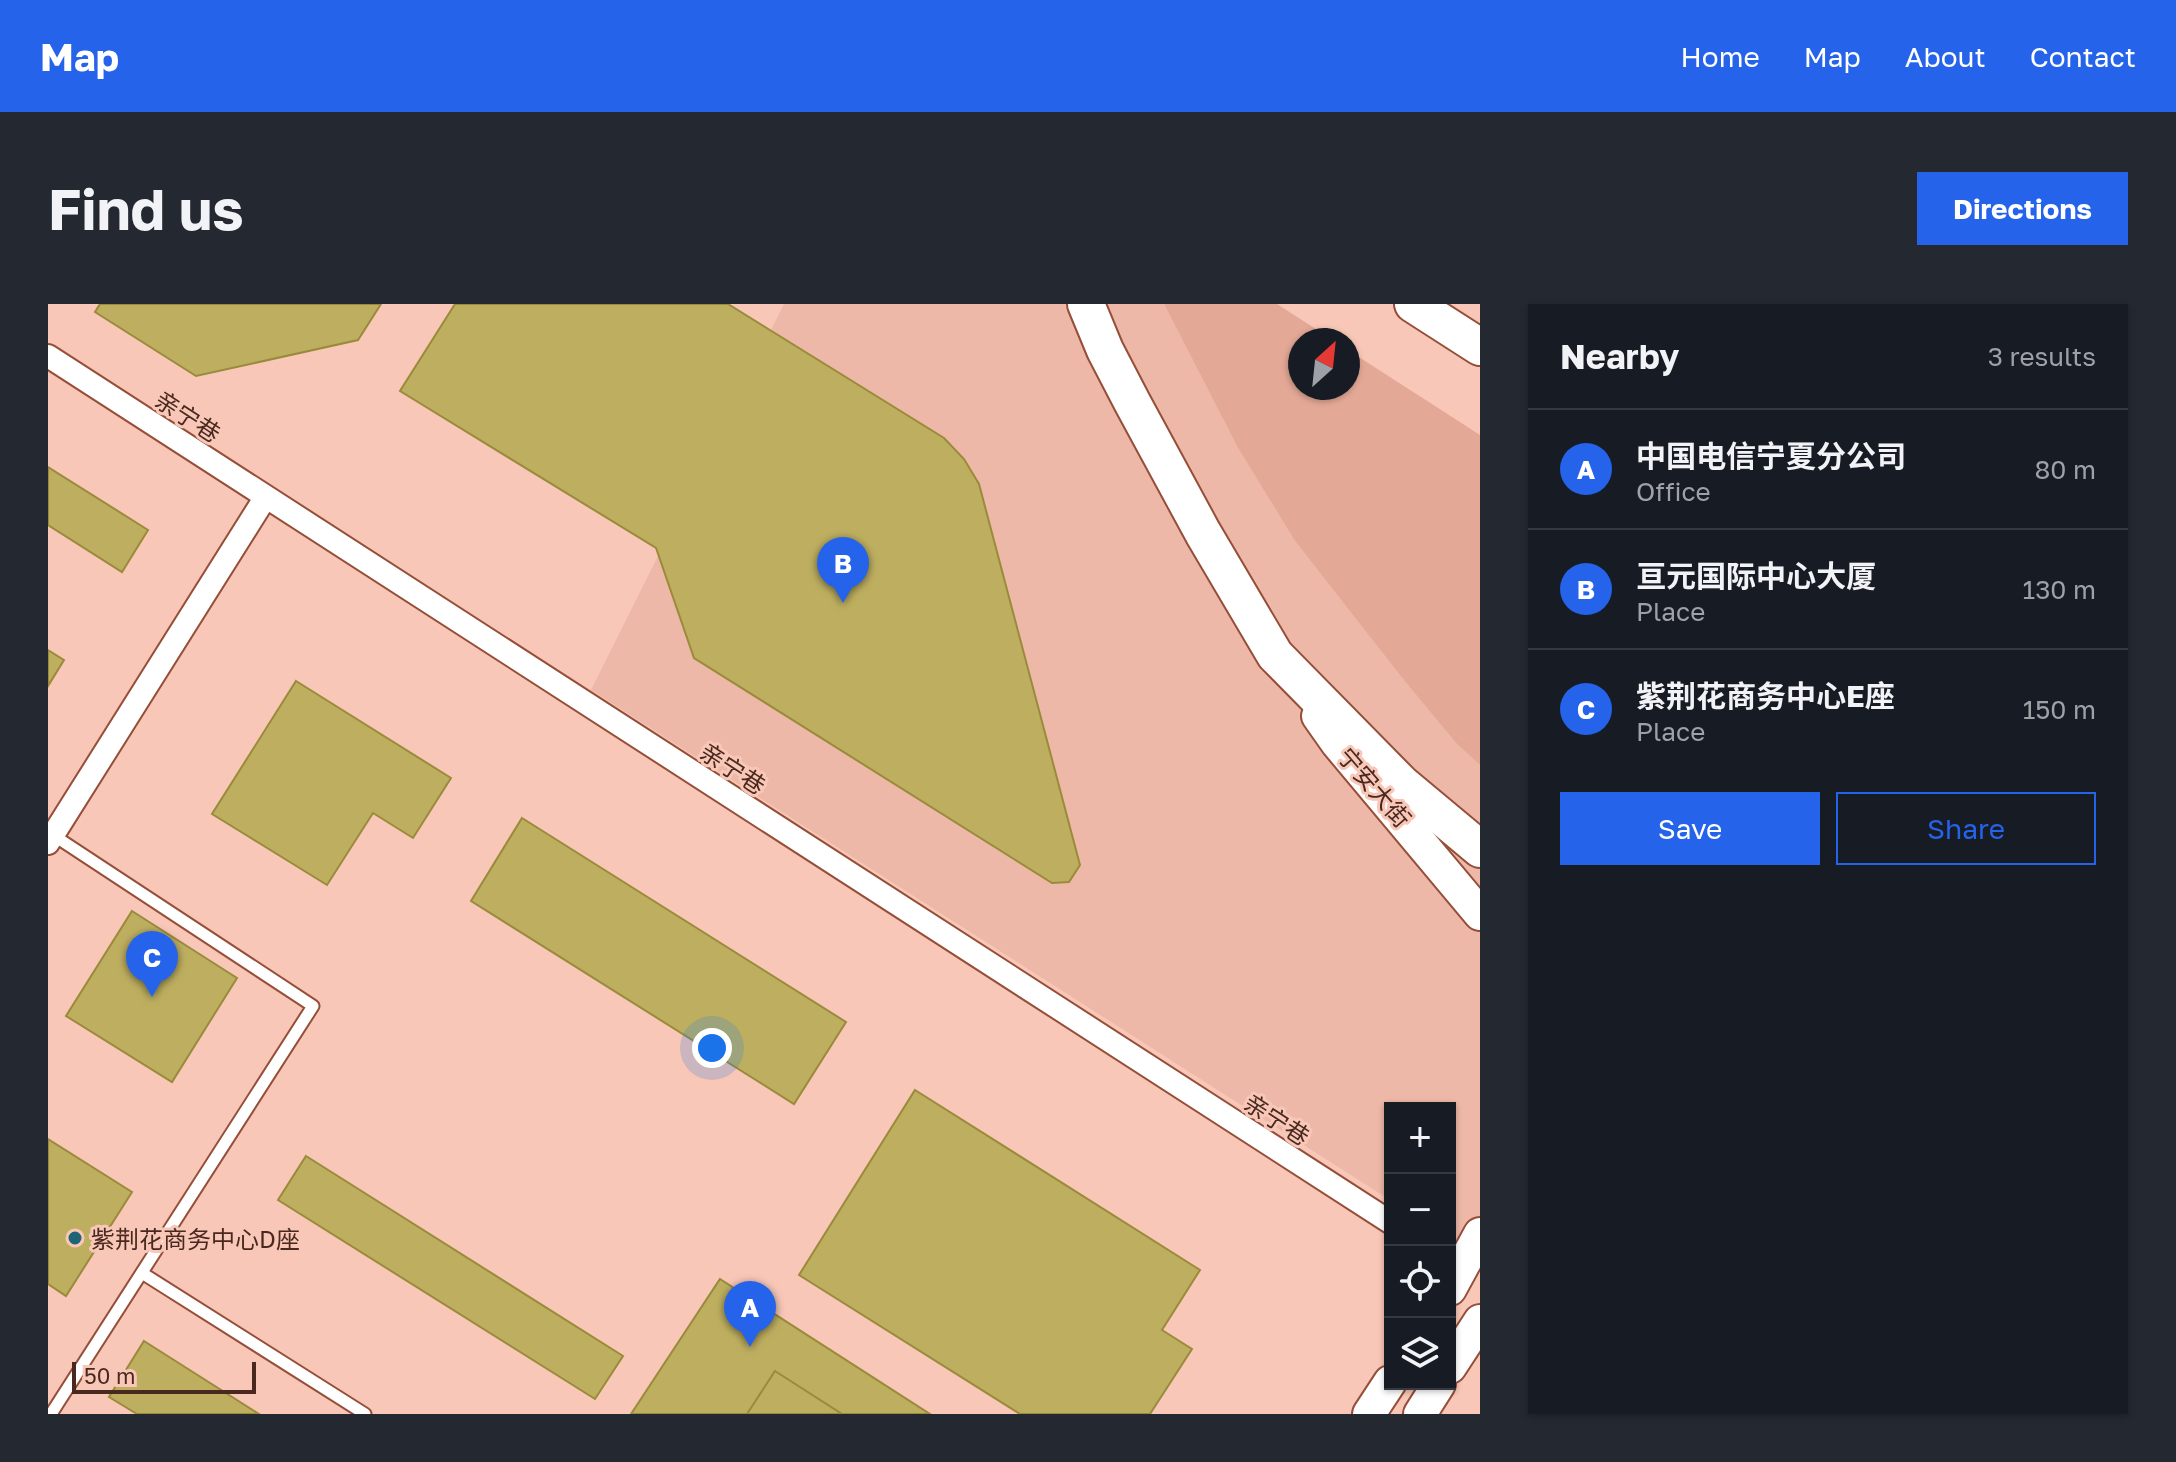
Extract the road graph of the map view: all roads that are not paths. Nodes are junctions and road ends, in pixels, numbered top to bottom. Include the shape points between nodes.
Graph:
1 (1083, 304) edge
2 (1106, 304) edge
3 (1413, 304) edge
4 (1480, 347) edge
5 (48, 356) edge
6 (1132, 402) junction
7 (265, 498) junction
8 (1275, 655) junction
9 (50, 839) edge
10 (1480, 849) edge
11 (1480, 914) edge
12 (1384, 1218) edge
13 (1480, 1234) edge
14 (142, 1273) junction
15 (1461, 1275) edge
16 (1480, 1321) edge
17 (1456, 1358) edge
18 (1385, 1390) edge
19 (1435, 1390) edge
20 (51, 1414) edge
21 (365, 1414) edge
22 (1369, 1414) edge
23 (1420, 1414) edge

1 - 6 main road
2 - 6 main road
3 - 4 main road
5 - 7 street, 亲宁巷
6 - 8 main road
7 - 9 street
7 - 12 street, 亲宁巷
8 - 10 main road via 1401,783
8 - 11 main road, 宁安大街 via 1337,743
9 - 14 lane via 313,1006
13 - 15 main road
14 - 20 lane
14 - 21 lane
16 - 17 main road
18 - 22 main road
19 - 23 main road

